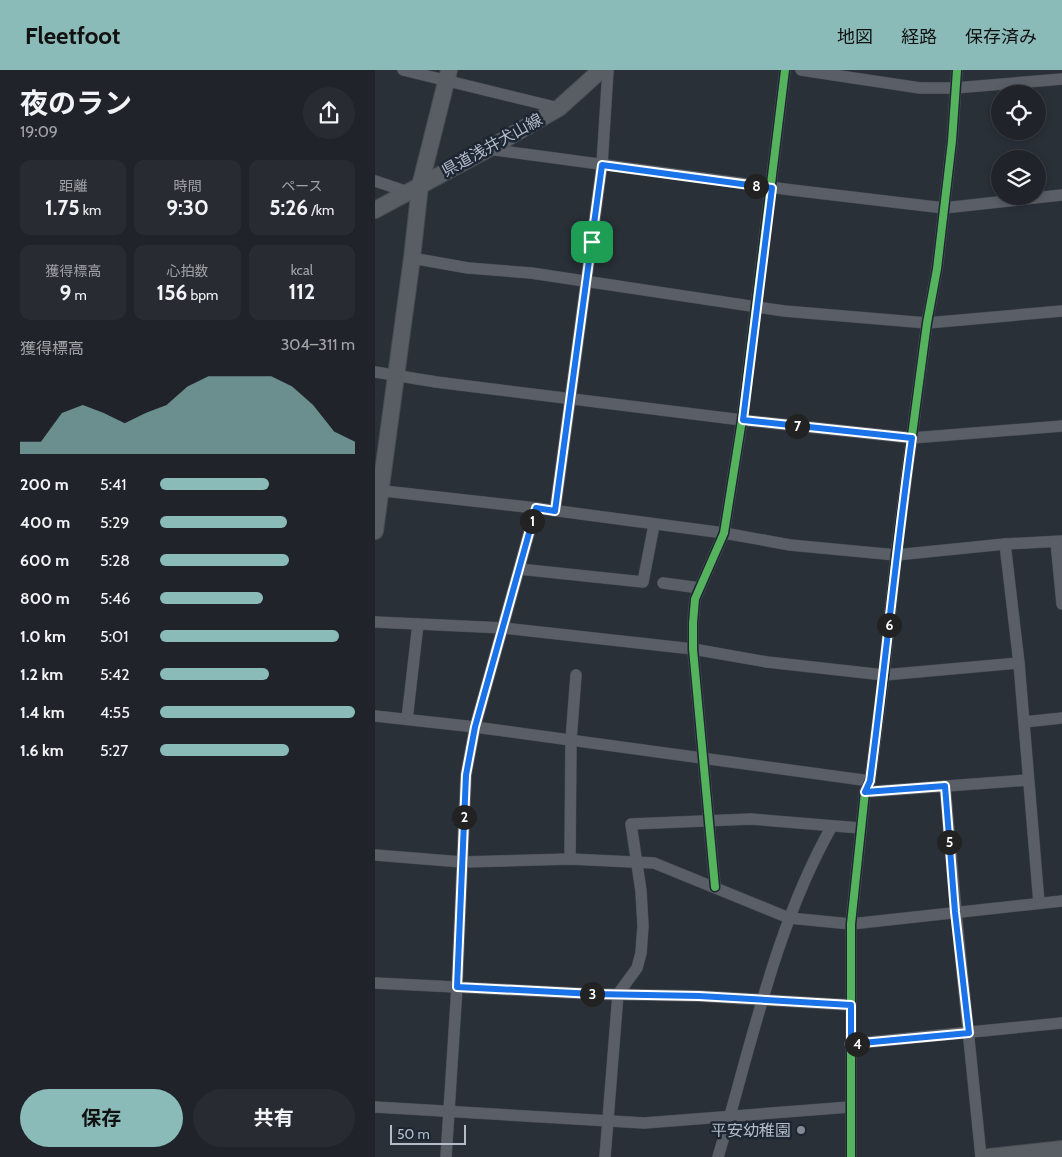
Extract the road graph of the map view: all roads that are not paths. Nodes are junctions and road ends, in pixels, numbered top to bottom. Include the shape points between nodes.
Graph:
1 (403, 70) edge
2 (601, 70) edge
3 (608, 70) edge
4 (785, 70) edge
5 (801, 70) edge
6 (957, 70) edge
7 (447, 75) edge
8 (1062, 79) edge
9 (955, 88) junction
10 (559, 108) junction
11 (489, 149) junction
12 (602, 165) junction
13 (375, 181) edge
14 (772, 188) junction
15 (414, 189) junction
16 (1062, 195) edge
17 (944, 208) junction
18 (375, 210) edge
19 (412, 258) junction
20 (586, 282) junction
21 (757, 307) junction
22 (1062, 311) edge
23 (927, 323) junction
24 (375, 372) edge
25 (395, 375) junction
26 (571, 398) junction
27 (743, 420) junction
28 (1062, 426) edge
29 (912, 438) junction
30 (377, 490) edge
31 (536, 508) junction
32 (555, 511) junction
33 (654, 525) junction
34 (375, 531) edge
35 (724, 533) junction
36 (1059, 541) edge
37 (1005, 544) junction
38 (896, 555) junction
39 (519, 569) junction
40 (663, 583) dead end
41 (700, 588) junction
42 (1062, 604) edge
43 (375, 622) edge
44 (418, 624) junction
45 (503, 628) junction
46 (693, 649) junction
47 (1019, 663) junction
48 (576, 675) dead end
49 (884, 675) junction
50 (375, 716) edge
51 (407, 718) junction
52 (1062, 718) edge
53 (1024, 722) junction
54 (475, 727) junction
55 (571, 740) junction
56 (704, 759) junction
57 (1028, 780) junction
58 (870, 781) junction
59 (945, 786) junction
60 (865, 792) junction
61 (709, 820) junction
62 (832, 826) junction
63 (861, 828) junction
64 (375, 855) edge
65 (570, 859) junction
66 (462, 862) junction
67 (637, 862) junction
68 (715, 887) junction
69 (1062, 901) edge
70 (1039, 903) junction
71 (955, 912) junction
72 (789, 918) junction
73 (851, 924) junction
74 (375, 983) edge
75 (457, 987) junction
76 (618, 994) junction
77 (763, 1000) junction
78 (851, 1005) junction
79 (1062, 1023) edge
80 (969, 1033) junction
81 (851, 1044) junction
82 (375, 1106) edge
83 (851, 1107) junction
84 (450, 1111) junction
85 (731, 1116) junction
86 (608, 1121) junction
87 (1062, 1149) edge
88 (446, 1157) edge
89 (605, 1157) edge
90 (718, 1157) edge
91 (851, 1157) edge
92 (981, 1157) edge
93 (989, 1157) edge

1 - 7 street
2 - 10 street, 県道浅井犬山線
3 - 12 street
4 - 14 street
5 - 9 street via 920,88
6 - 9 street
7 - 10 street
7 - 15 street
8 - 9 street
9 - 17 street
10 - 11 street, 県道浅井犬山線
11 - 12 street
11 - 15 street, 県道浅井犬山線
12 - 14 street
12 - 20 street
13 - 15 street
14 - 17 street
14 - 21 street
15 - 18 street, 県道浅井犬山線
15 - 19 street
16 - 17 street
17 - 23 street
19 - 20 street
19 - 25 street
20 - 21 street
20 - 26 street
21 - 23 street
21 - 27 street
22 - 23 street
23 - 29 street
24 - 25 street
25 - 26 street
25 - 30 street
26 - 27 street
26 - 32 street
27 - 29 street
27 - 35 street
28 - 29 street
29 - 38 street
30 - 31 street
30 - 34 street
31 - 32 street
31 - 39 street
32 - 33 street
33 - 35 street
33 - 39 street via 643,582
35 - 38 street via 790,545
35 - 41 street
36 - 37 street
36 - 42 street
37 - 38 street
37 - 47 street
38 - 49 street
39 - 45 street
40 - 41 street
41 - 46 street via 695,599
43 - 44 street
44 - 45 street
44 - 51 street
45 - 46 street
45 - 54 street
46 - 49 street via 767,662
46 - 56 street
47 - 49 street
47 - 53 street
48 - 55 street
49 - 58 street
50 - 51 street
51 - 54 street
52 - 53 street
53 - 57 street
54 - 55 street
54 - 66 street via 466,775
55 - 56 street
55 - 65 street
56 - 58 street
56 - 61 street
57 - 59 street
57 - 70 street
58 - 60 street
59 - 60 street
59 - 71 street
60 - 63 street
61 - 62 street via 751,819
61 - 67 street via 631,824
61 - 68 street
62 - 63 street
62 - 72 street
63 - 73 street
64 - 66 street
65 - 66 street
65 - 67 street
66 - 75 street
67 - 68 street via 654,864
67 - 76 street via 643,926 641,953 637,968
68 - 72 street
69 - 70 street
70 - 71 street
71 - 73 street
71 - 80 street
72 - 73 street
72 - 77 street
73 - 78 street
74 - 75 street
75 - 76 street
75 - 84 street
76 - 77 street
76 - 86 street
77 - 78 street
77 - 85 street
78 - 81 street
79 - 80 street
80 - 81 street
80 - 92 street
81 - 83 street
82 - 84 street
83 - 85 street
83 - 91 street
84 - 86 street
84 - 88 street
85 - 86 street
85 - 90 street
86 - 89 street
87 - 93 street

